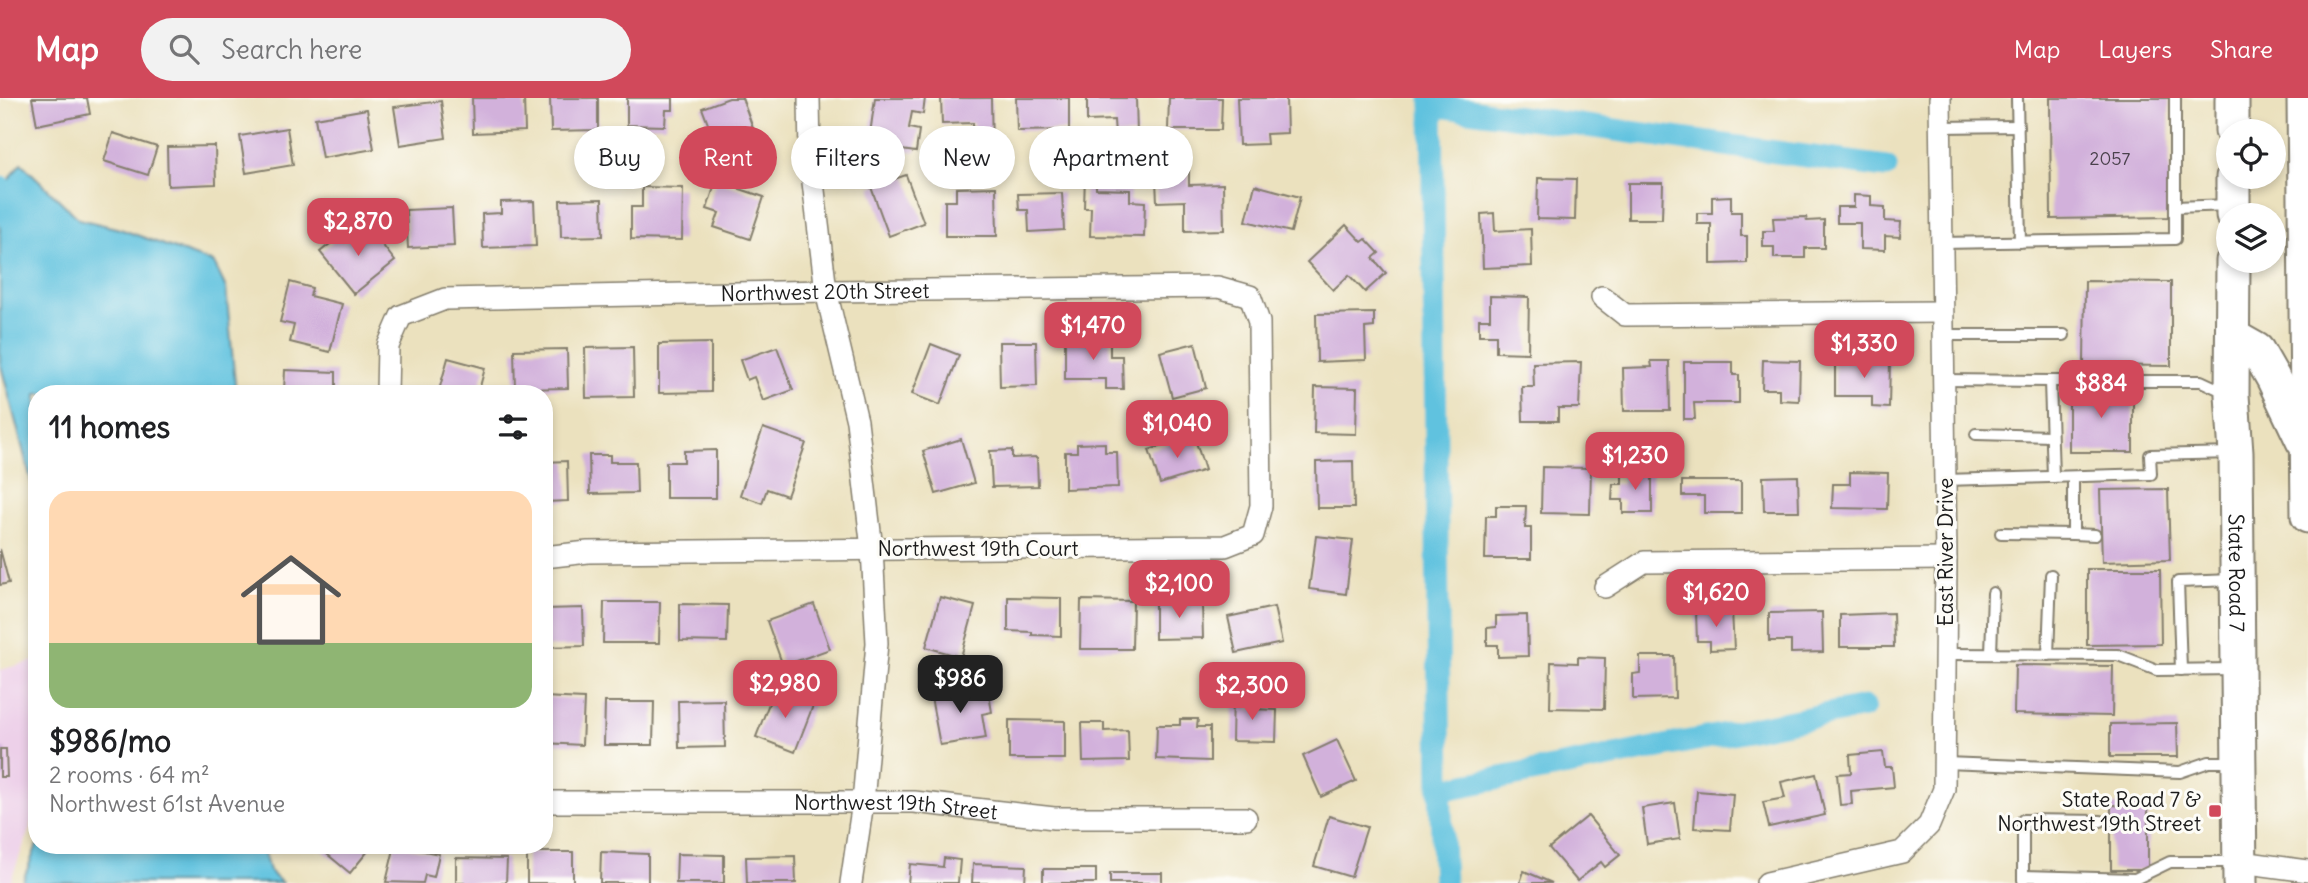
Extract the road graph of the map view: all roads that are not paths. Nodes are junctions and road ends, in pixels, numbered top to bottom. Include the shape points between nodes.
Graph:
1 (809, 98) edge
2 (1940, 98) edge
3 (2017, 98) edge
4 (2175, 98) edge
5 (2232, 98) edge
6 (2305, 109) edge
7 (2232, 119) edge
8 (2018, 126) junction
9 (1940, 127) junction
10 (2233, 199) edge
11 (2175, 207) junction
12 (2020, 242) junction
13 (1941, 243) junction
14 (2233, 273) edge
15 (826, 291) junction
16 (1250, 296) joint
17 (1602, 298) dead end
18 (1941, 312) junction
19 (1942, 335) junction
20 (2064, 335) dead end
21 (2234, 337) junction
22 (1943, 380) junction
23 (2050, 380) junction
24 (387, 385) edge
25 (2232, 395) junction
26 (1976, 434) dead end
27 (2050, 436) junction
28 (2307, 450) edge
29 (2236, 453) junction
30 (2308, 459) edge
31 (2053, 477) junction
32 (2073, 477) junction
33 (1944, 480) junction
34 (2308, 516) edge
35 (2001, 533) dead end
36 (2073, 534) junction
37 (2095, 535) dead end
38 (872, 549) junction
39 (553, 556) edge
40 (1946, 559) junction
41 (2052, 575) dead end
42 (2237, 580) junction
43 (1605, 587) dead end
44 (1993, 593) dead end
45 (1945, 654) junction
46 (1991, 654) junction
47 (2048, 655) junction
48 (2238, 669) junction
49 (2181, 670) junction
50 (2239, 762) junction
51 (1945, 763) junction
52 (553, 802) edge
53 (863, 802) junction
54 (1245, 818) dead end
55 (2101, 821) dead end
56 (2308, 871) edge
57 (2240, 872) edge
58 (2023, 879) edge
59 (851, 883) edge
60 (1767, 883) edge

1 - 15 street via 810,157
2 - 9 street, East River Drive
3 - 8 lane
4 - 11 lane
5 - 7 main road
6 - 28 main road
8 - 9 lane
8 - 12 lane
9 - 13 street, East River Drive
10 - 11 lane
11 - 12 lane via 2175,239
12 - 13 lane
13 - 18 street, East River Drive
14 - 21 main road, State Road 7
15 - 16 street, Northwest 20th Street via 1218,288
15 - 24 street, Northwest 20th Street via 445,299 401,316 388,346
15 - 38 street via 857,421
16 - 38 street, Northwest 19th Court via 1259,322 1261,506 1253,535 1225,546
17 - 18 street via 1625,315
18 - 19 street, East River Drive
19 - 20 lane
19 - 22 street, East River Drive
21 - 25 main road, State Road 7
21 - 28 main road via 2257,351
22 - 23 lane
22 - 33 street, East River Drive
23 - 25 lane via 2201,381
23 - 27 lane
25 - 29 main road, State Road 7
26 - 27 lane
27 - 31 lane
28 - 30 main road
29 - 32 lane via 2150,455 2151,474
29 - 42 main road, State Road 7
30 - 34 main road
31 - 32 lane
31 - 33 lane
32 - 36 lane
33 - 40 street, East River Drive
35 - 36 lane
36 - 37 lane
38 - 39 street, Northwest 19th Court
38 - 53 street via 877,643
40 - 43 street via 1644,562
40 - 45 street, East River Drive
41 - 47 lane
42 - 48 main road, State Road 7
42 - 49 lane via 2178,582
44 - 46 lane
45 - 46 lane
45 - 51 street, East River Drive
46 - 47 lane
47 - 49 lane via 2118,655 2157,670
48 - 49 lane
48 - 50 main road, State Road 7
50 - 51 lane via 2209,762 2180,772
50 - 57 main road, State Road 7
51 - 60 street, East River Drive via 1944,789 1929,825 1902,852
52 - 53 street, Northwest 19th Street
53 - 54 street, Northwest 19th Street via 914,802 1054,818
53 - 59 street
55 - 58 lane via 2023,820
56 - 57 street
57 - 58 lane via 2170,862 2135,879

